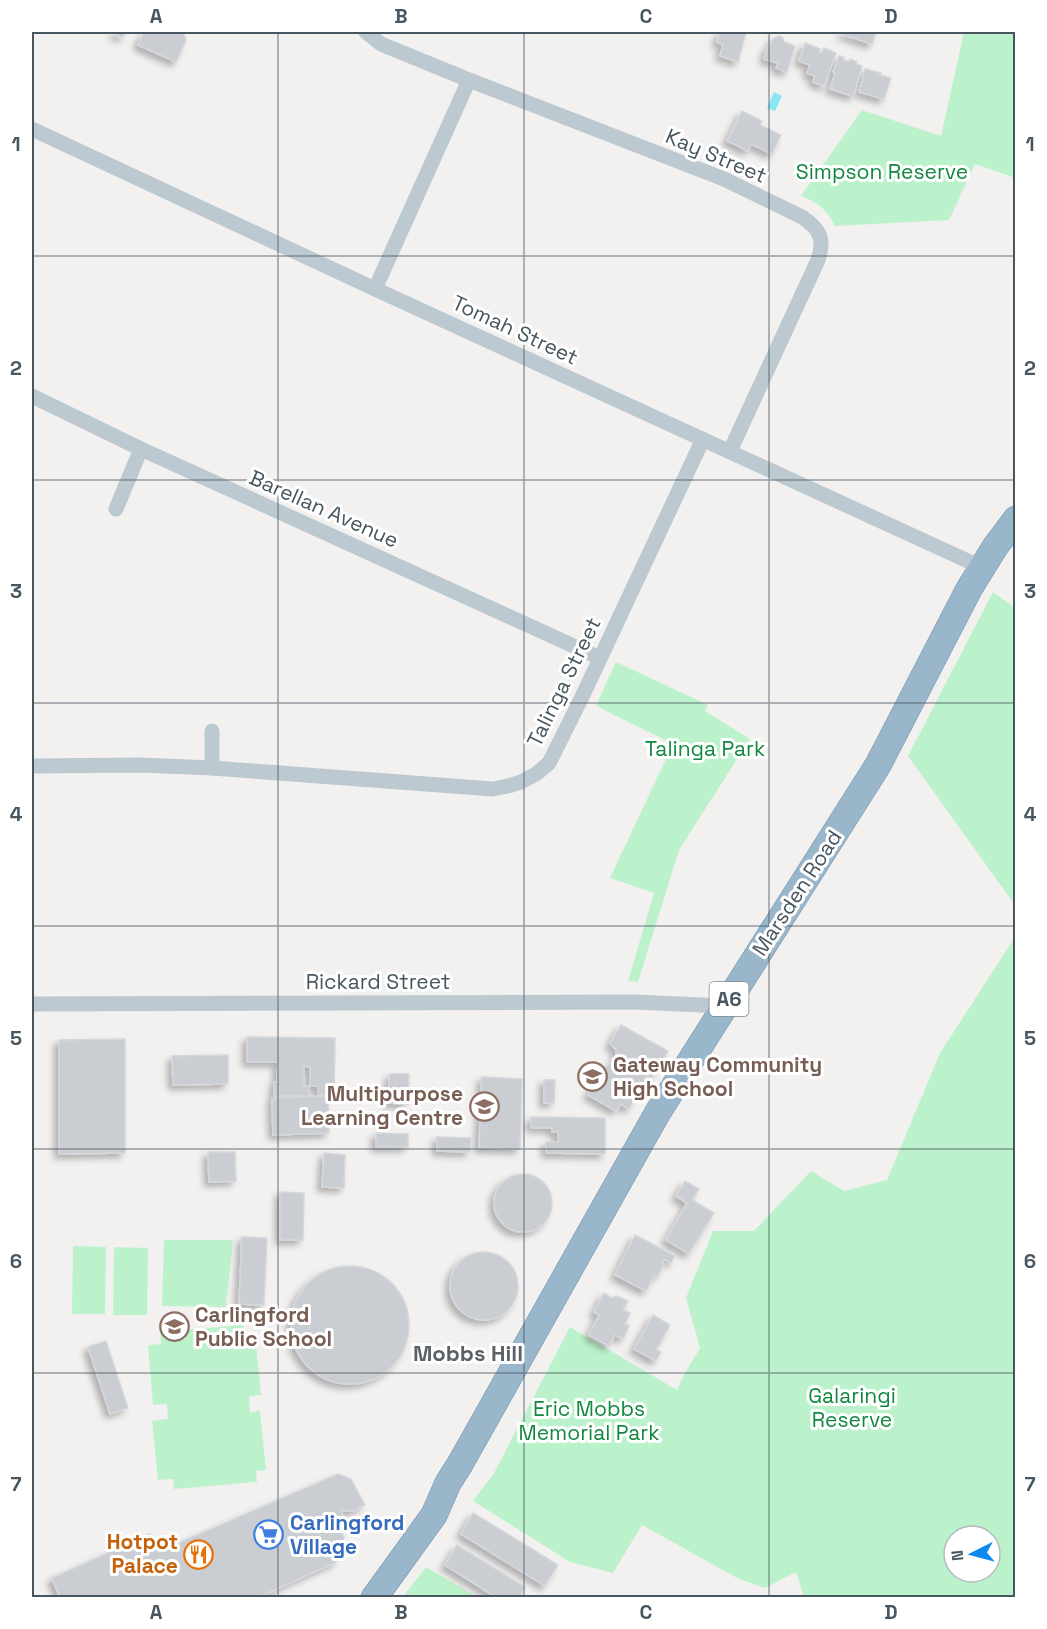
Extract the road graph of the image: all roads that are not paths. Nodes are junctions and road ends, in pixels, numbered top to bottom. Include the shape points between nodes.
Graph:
1 (366, 32) edge
2 (469, 80) junction
3 (32, 129) edge
4 (375, 289) junction
5 (32, 396) edge
6 (703, 439) junction
7 (141, 449) junction
8 (730, 451) junction
9 (116, 509) dead end
10 (1016, 519) edge
11 (981, 567) junction
12 (600, 658) junction
13 (213, 731) dead end
14 (32, 766) edge
15 (212, 768) junction
16 (32, 1004) edge
17 (724, 1006) junction
18 (448, 1483) junction
19 (355, 1598) edge
20 (374, 1598) edge

1 - 2 street, Kay Street via 381,44
2 - 4 street
2 - 8 street, Kay Street via 724,179 802,217 817,230 821,240 818,260
3 - 4 street, Tomah Street
4 - 6 street, Tomah Street
5 - 7 street, Barellan Avenue
6 - 8 street, Tomah Street
6 - 12 street, Talinga Street
7 - 9 street
7 - 12 street, Barellan Avenue
8 - 11 street, Tomah Street
10 - 11 highway, Marsden Road / A6
11 - 17 highway, Marsden Road / A6 via 878,765
12 - 15 street, Talinga Street via 549,763 536,774 508,786 470,788
13 - 15 street
14 - 15 street, Talinga Street
16 - 17 street, Rickard Street via 635,1002
17 - 18 highway, Marsden Road / A6 via 648,1130
18 - 19 highway, Marsden Road / A6 via 424,1504
18 - 20 highway, Marsden Road / A6 via 434,1515

